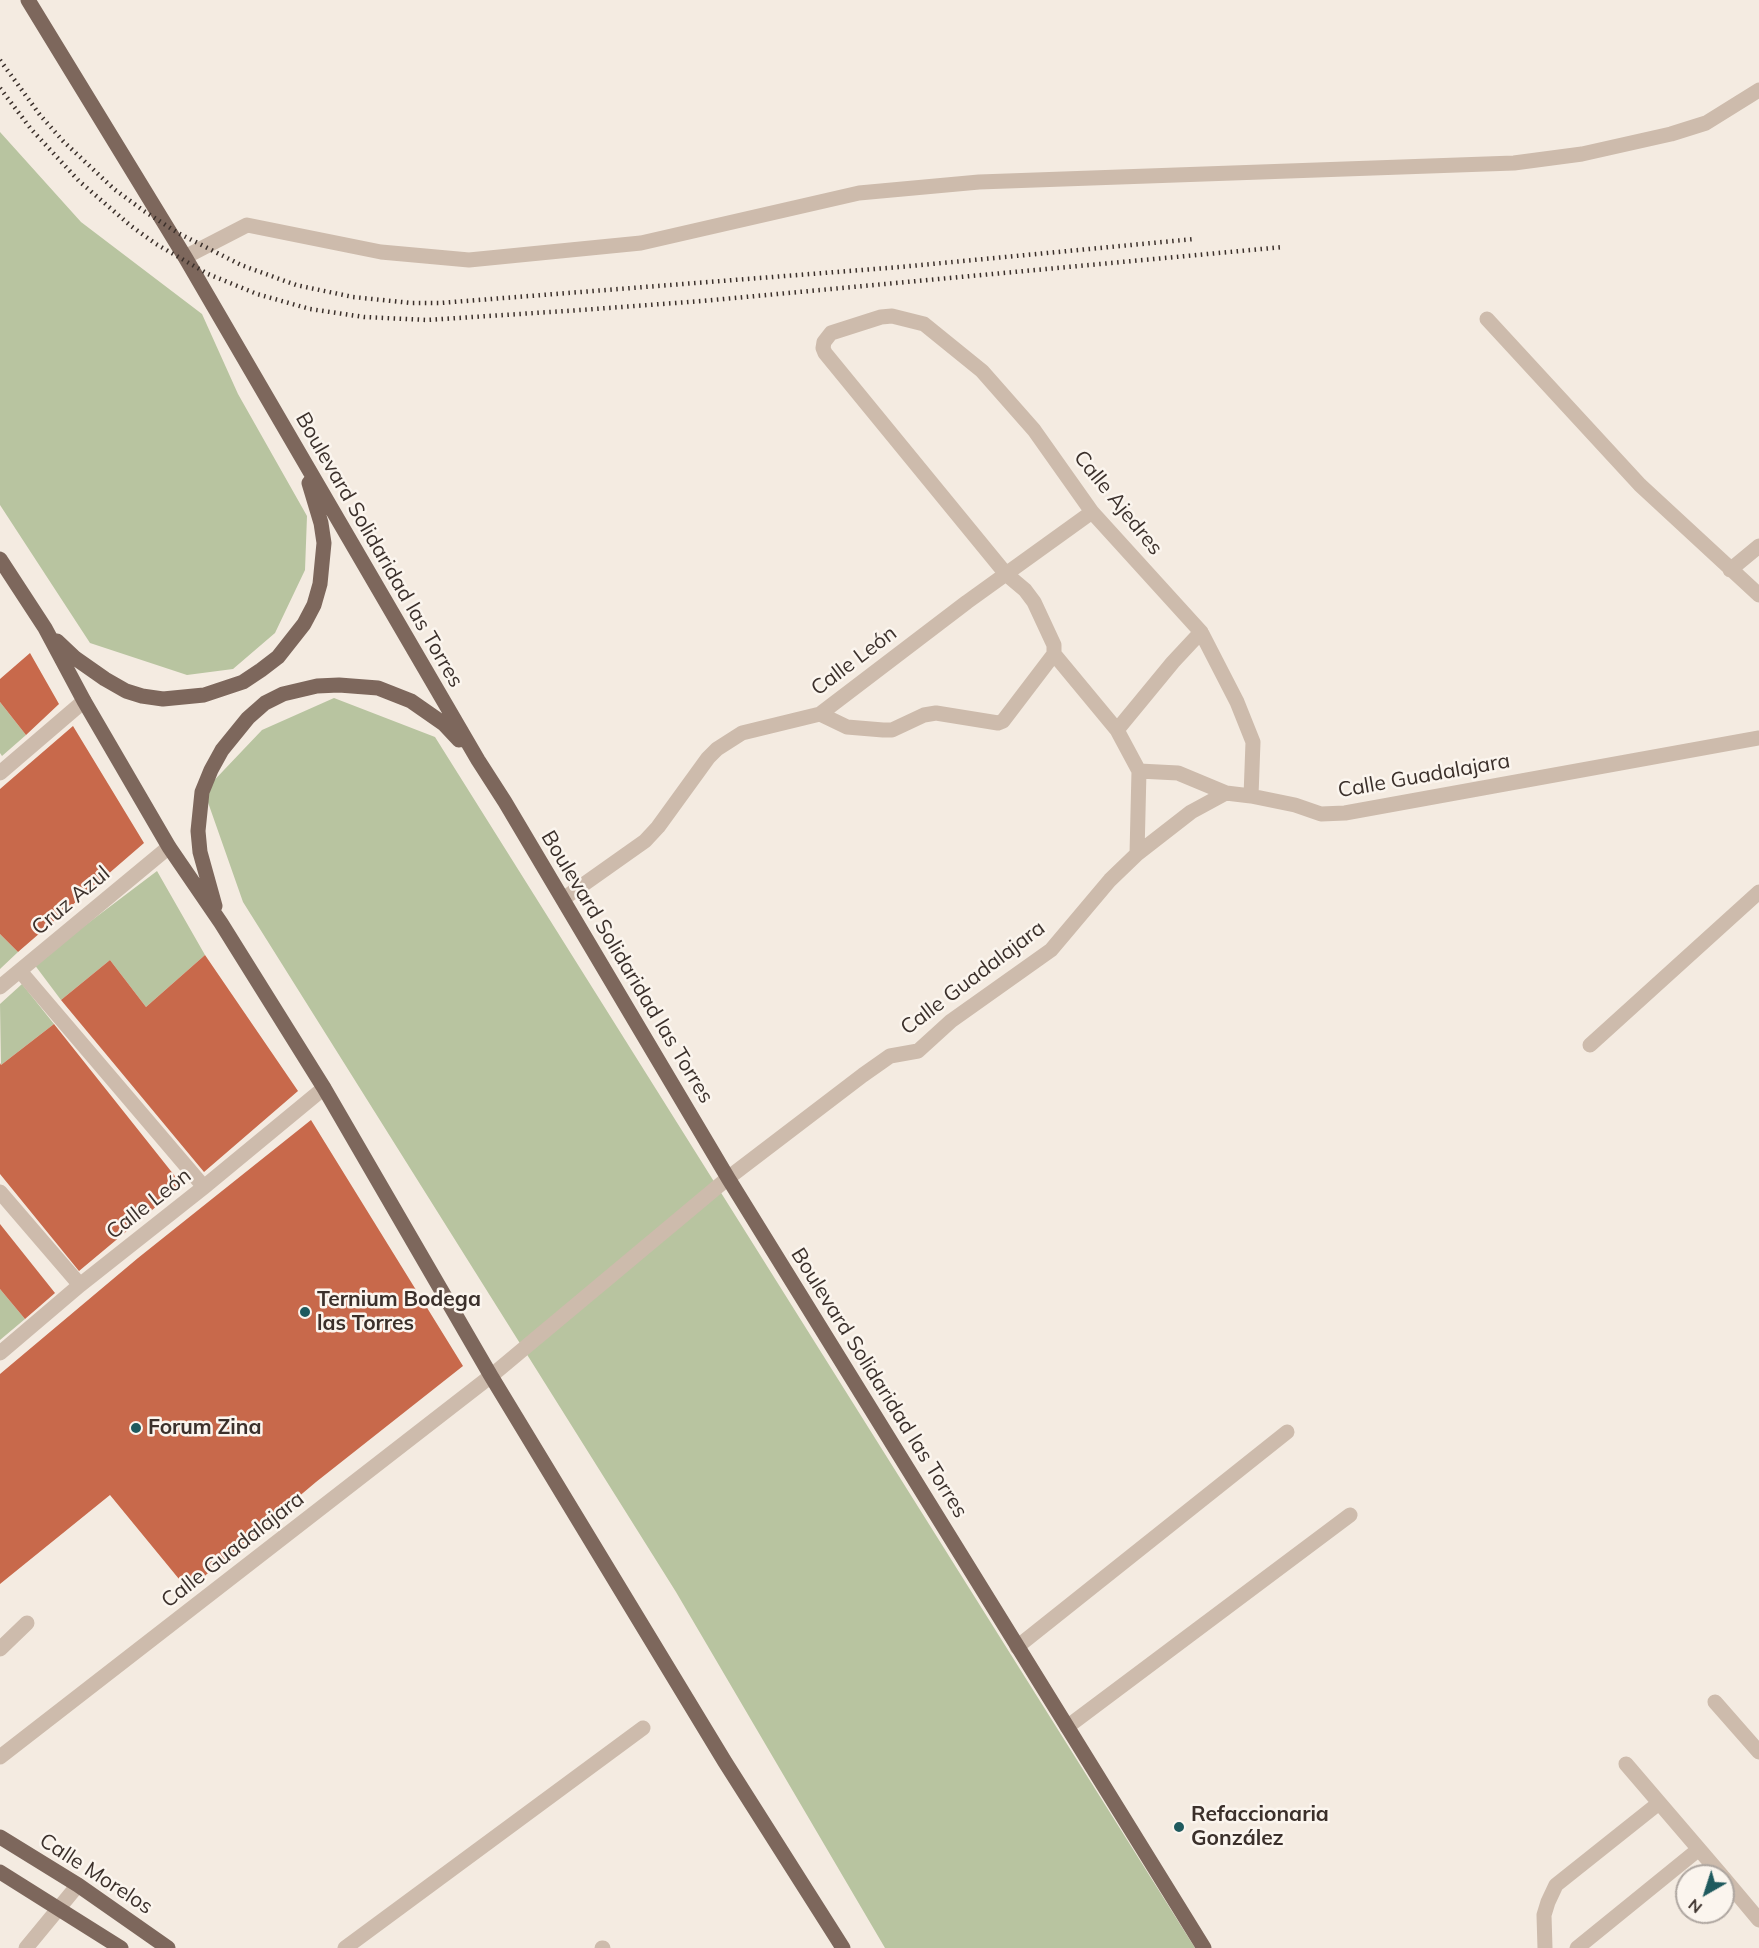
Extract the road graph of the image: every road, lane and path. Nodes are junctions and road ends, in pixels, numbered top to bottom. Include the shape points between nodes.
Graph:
1 (28, 0) edge
2 (1759, 90) edge
3 (185, 256) junction
4 (1486, 319) dead end
5 (291, 441) junction
6 (1092, 512) junction
7 (1759, 546) edge
8 (0, 559) edge
9 (1730, 570) junction
10 (1006, 574) junction
11 (1759, 595) edge
12 (45, 628) junction
13 (1201, 632) junction
14 (1054, 654) junction
15 (84, 701) junction
16 (820, 714) junction
17 (1117, 730) junction
18 (1759, 738) edge
19 (478, 760) junction
20 (1139, 771) junction
21 (0, 773) edge
22 (1226, 794) junction
23 (1251, 796) junction
24 (169, 847) junction
25 (1137, 854) junction
26 (1759, 892) edge
27 (563, 899) junction
28 (220, 923) junction
29 (20, 971) junction
30 (0, 987) edge
31 (1590, 1045) dead end
32 (324, 1088) junction
33 (728, 1178) junction
34 (204, 1187) junction
35 (0, 1192) edge
36 (80, 1286) junction
37 (0, 1353) edge
38 (492, 1376) junction
39 (1287, 1432) dead end
40 (1350, 1515) dead end
41 (27, 1623) dead end
42 (1017, 1647) junction
43 (0, 1648) edge
44 (1715, 1702) dead end
45 (1067, 1727) junction
46 (643, 1728) dead end
47 (1759, 1752) edge
48 (0, 1757) edge
49 (1626, 1764) dead end
50 (1659, 1803) junction
51 (0, 1837) edge
52 (1699, 1849) junction
53 (1712, 1864) edge
54 (0, 1872) edge
55 (78, 1885) junction
56 (1735, 1891) edge
57 (59, 1907) junction
58 (1759, 1920) edge
59 (26, 1948) edge
60 (121, 1948) edge
61 (168, 1948) edge
62 (345, 1948) edge
63 (843, 1948) edge
64 (1204, 1948) edge
65 (1545, 1948) edge
66 (1577, 1948) edge

1 - 3 main road, Boulevard Solidaridad las Torres
2 - 3 street via 1706,123 1671,134 1582,154 1514,163 979,182 859,194 641,243 469,260 381,252 247,225
3 - 5 main road, Boulevard Solidaridad las Torres
4 - 9 street via 1640,485
5 - 12 main road via 321,523 323,564 314,605 304,624 278,657 261,670 234,686 204,696 142,696 105,680 75,658
5 - 19 main road, Boulevard Solidaridad las Torres
6 - 10 street, Calle León
6 - 10 street, Calle Ajedres via 1034,430 982,371 924,324 881,317 831,333 823,348
6 - 13 street, Calle Ajedres
7 - 9 street
8 - 12 main road
9 - 11 street
10 - 14 street via 1034,602 1054,645
10 - 16 street, Calle León
12 - 15 main road
13 - 17 street
13 - 23 street, Calle Ajedres via 1253,742
14 - 16 street via 998,723 936,713 883,730 847,727
14 - 17 street
15 - 21 street
15 - 24 main road
16 - 27 street, Calle León via 742,733 717,749 645,841
17 - 20 street
18 - 23 street, Calle Guadalajara via 1345,813 1320,813
19 - 27 main road, Boulevard Solidaridad las Torres
19 - 28 main road via 429,713 378,688 317,686 283,693 265,703 222,750 202,792 200,852
20 - 22 street via 1178,773
20 - 25 street
22 - 23 street, Calle Guadalajara
22 - 25 street, Calle Guadalajara via 1191,812
24 - 28 main road
24 - 29 street, Cruz Azul
25 - 33 street, Calle Guadalajara via 1051,950 951,1020 918,1051 890,1056 863,1075
26 - 31 street
27 - 33 main road, Boulevard Solidaridad las Torres
28 - 32 main road
29 - 30 street, Cruz Azul
29 - 34 street
32 - 34 street, Calle León
32 - 38 main road
33 - 38 street, Calle Guadalajara
33 - 42 main road, Boulevard Solidaridad las Torres
34 - 36 street, Calle León
35 - 36 street
36 - 37 street, Calle León
38 - 48 street, Calle Guadalajara
38 - 63 main road via 725,1762
39 - 42 street
40 - 45 street
41 - 43 street
42 - 45 main road, Boulevard Solidaridad las Torres
44 - 47 street
45 - 64 main road, Boulevard Solidaridad las Torres
46 - 62 street
49 - 50 street
50 - 52 street
50 - 65 street via 1556,1886 1544,1915
51 - 55 main road, Calle Morelos
52 - 53 street
52 - 66 street
54 - 57 main road
55 - 57 street
55 - 61 main road, Calle Morelos
56 - 58 street
57 - 59 street
57 - 60 main road

